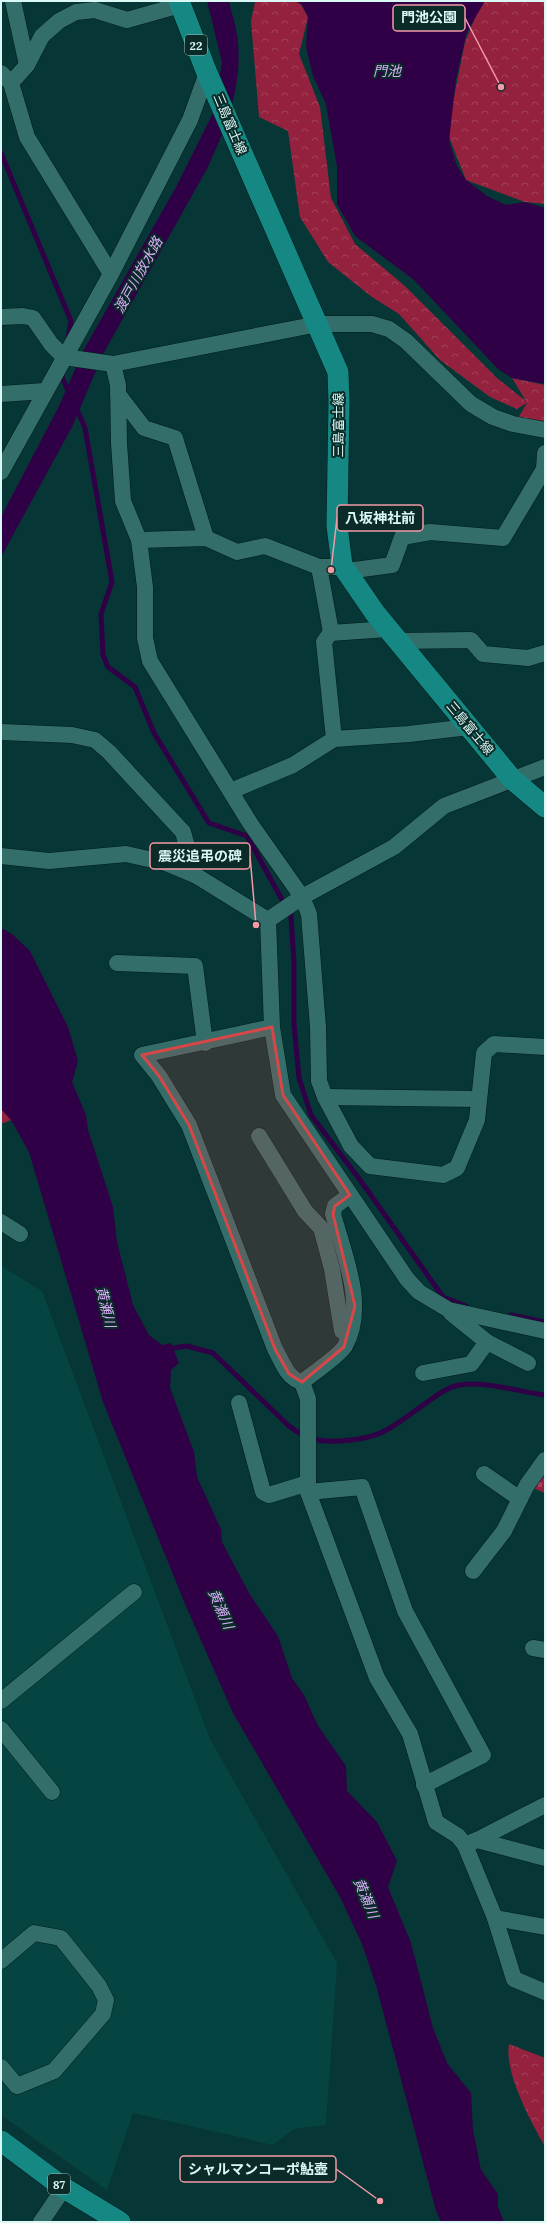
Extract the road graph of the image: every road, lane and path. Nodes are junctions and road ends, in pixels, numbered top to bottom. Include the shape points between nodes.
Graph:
1 (13, 1) edge
2 (180, 3) edge
3 (94, 5) edge
4 (27, 65) junction
5 (6, 78) edge
6 (211, 81) junction
7 (110, 274) junction
8 (1, 317) edge
9 (318, 324) junction
10 (64, 357) junction
11 (113, 364) junction
12 (45, 391) junction
13 (1, 394) edge
14 (118, 394) junction
15 (545, 430) edge
16 (545, 464) edge
17 (1, 472) edge
18 (206, 538) junction
19 (139, 540) junction
20 (319, 567) junction
21 (345, 569) junction
22 (330, 633) junction
23 (393, 635) junction
24 (545, 653) edge
25 (469, 727) junction
26 (1, 732) edge
27 (334, 739) junction
28 (545, 767) edge
29 (512, 779) junction
30 (231, 791) junction
31 (545, 807) edge
32 (1, 856) edge
33 (195, 875) junction
34 (302, 897) junction
35 (268, 920) junction
36 (117, 963) dead end
37 (272, 1027) junction
38 (204, 1043) junction
39 (545, 1047) edge
40 (325, 1097) junction
41 (479, 1099) junction
42 (259, 1136) dead end
43 (350, 1195) junction
44 (1, 1222) edge
45 (20, 1234) dead end
46 (449, 1310) junction
47 (545, 1330) edge
48 (349, 1335) junction
49 (487, 1342) junction
50 (528, 1363) dead end
51 (423, 1373) dead end
52 (302, 1382) junction
53 (239, 1402) dead end
54 (545, 1460) edge
55 (484, 1474) dead end
56 (308, 1487) junction
57 (520, 1499) junction
58 (473, 1571) dead end
59 (134, 1592) dead end
60 (1, 1701) edge
61 (1, 1729) edge
62 (424, 1785) junction
63 (52, 1792) dead end
64 (545, 1806) edge
65 (471, 1842) junction
66 (545, 1858) edge
67 (495, 1918) junction
68 (545, 1927) edge
69 (1, 1961) edge
70 (545, 1992) edge
71 (1, 2067) edge
72 (1, 2141) edge
73 (64, 2188) junction
74 (41, 2222) edge
75 (120, 2222) edge

1 - 4 street
2 - 3 street via 126,20
2 - 6 main road, 三島富士線 / 22
3 - 4 street via 59,21 42,36
4 - 5 street
5 - 7 street via 27,137
6 - 7 street
6 - 9 main road, 三島富士線 / 22
7 - 10 street
8 - 10 street via 33,318 51,344
9 - 11 street
9 - 15 street via 372,324 389,329 406,341 471,404 493,417
9 - 21 main road, 三島富士線 / 22 via 338,372 340,403 337,526
10 - 11 street
10 - 12 street
11 - 14 street
12 - 13 street
12 - 17 street
14 - 18 street via 144,428 175,438
14 - 19 street via 123,501
16 - 21 street via 503,538 430,532 402,537 392,565
18 - 19 street
18 - 20 street via 237,552 265,546
19 - 30 street via 145,587 145,638 150,661
20 - 21 street
20 - 22 street
21 - 23 main road, 三島富士線 / 22
22 - 23 street
22 - 27 street via 324,642
23 - 24 street via 471,640 483,654 528,658
23 - 25 main road, 三島富士線 / 22
25 - 27 street
25 - 29 main road, 三島富士線 / 22
26 - 33 street via 72,734 95,740 110,752 183,832
27 - 30 street via 293,765
28 - 29 street
29 - 31 main road, 三島富士線 / 22
29 - 34 street via 444,806 394,847
30 - 34 street
32 - 33 street via 49,861 126,854 166,863
33 - 35 street
34 - 35 street
34 - 40 street via 309,914 318,1027 319,1081
35 - 37 street
36 - 38 street via 195,966
37 - 38 street
37 - 43 street via 283,1095
38 - 52 street via 142,1055 159,1076 189,1125 275,1349 289,1374
39 - 41 street via 494,1044 484,1052
40 - 41 street
40 - 41 street via 351,1146 370,1166 443,1175 457,1168 477,1120
42 - 48 street via 305,1212 321,1228 332,1269 342,1331
43 - 46 street via 407,1279 419,1292
43 - 48 street via 335,1206 333,1214 350,1274 355,1306
44 - 45 street
46 - 47 street
46 - 49 street
48 - 52 street via 344,1347
49 - 50 street
49 - 51 street via 471,1364
52 - 56 street via 308,1399
53 - 56 street via 263,1492 269,1495
54 - 57 street
55 - 57 street
56 - 62 street via 377,1678 410,1734
56 - 62 street via 362,1487 405,1611 483,1754
57 - 58 street via 504,1531
59 - 60 street
61 - 63 street
62 - 65 street via 436,1822
64 - 65 street
65 - 66 street
65 - 67 street
67 - 68 street
67 - 70 street via 514,1979
69 - 71 street via 34,1933 61,1938 99,1986 106,2000 104,2014 54,2071 17,2086
72 - 73 main road, 87
73 - 74 street
73 - 75 main road, 87

